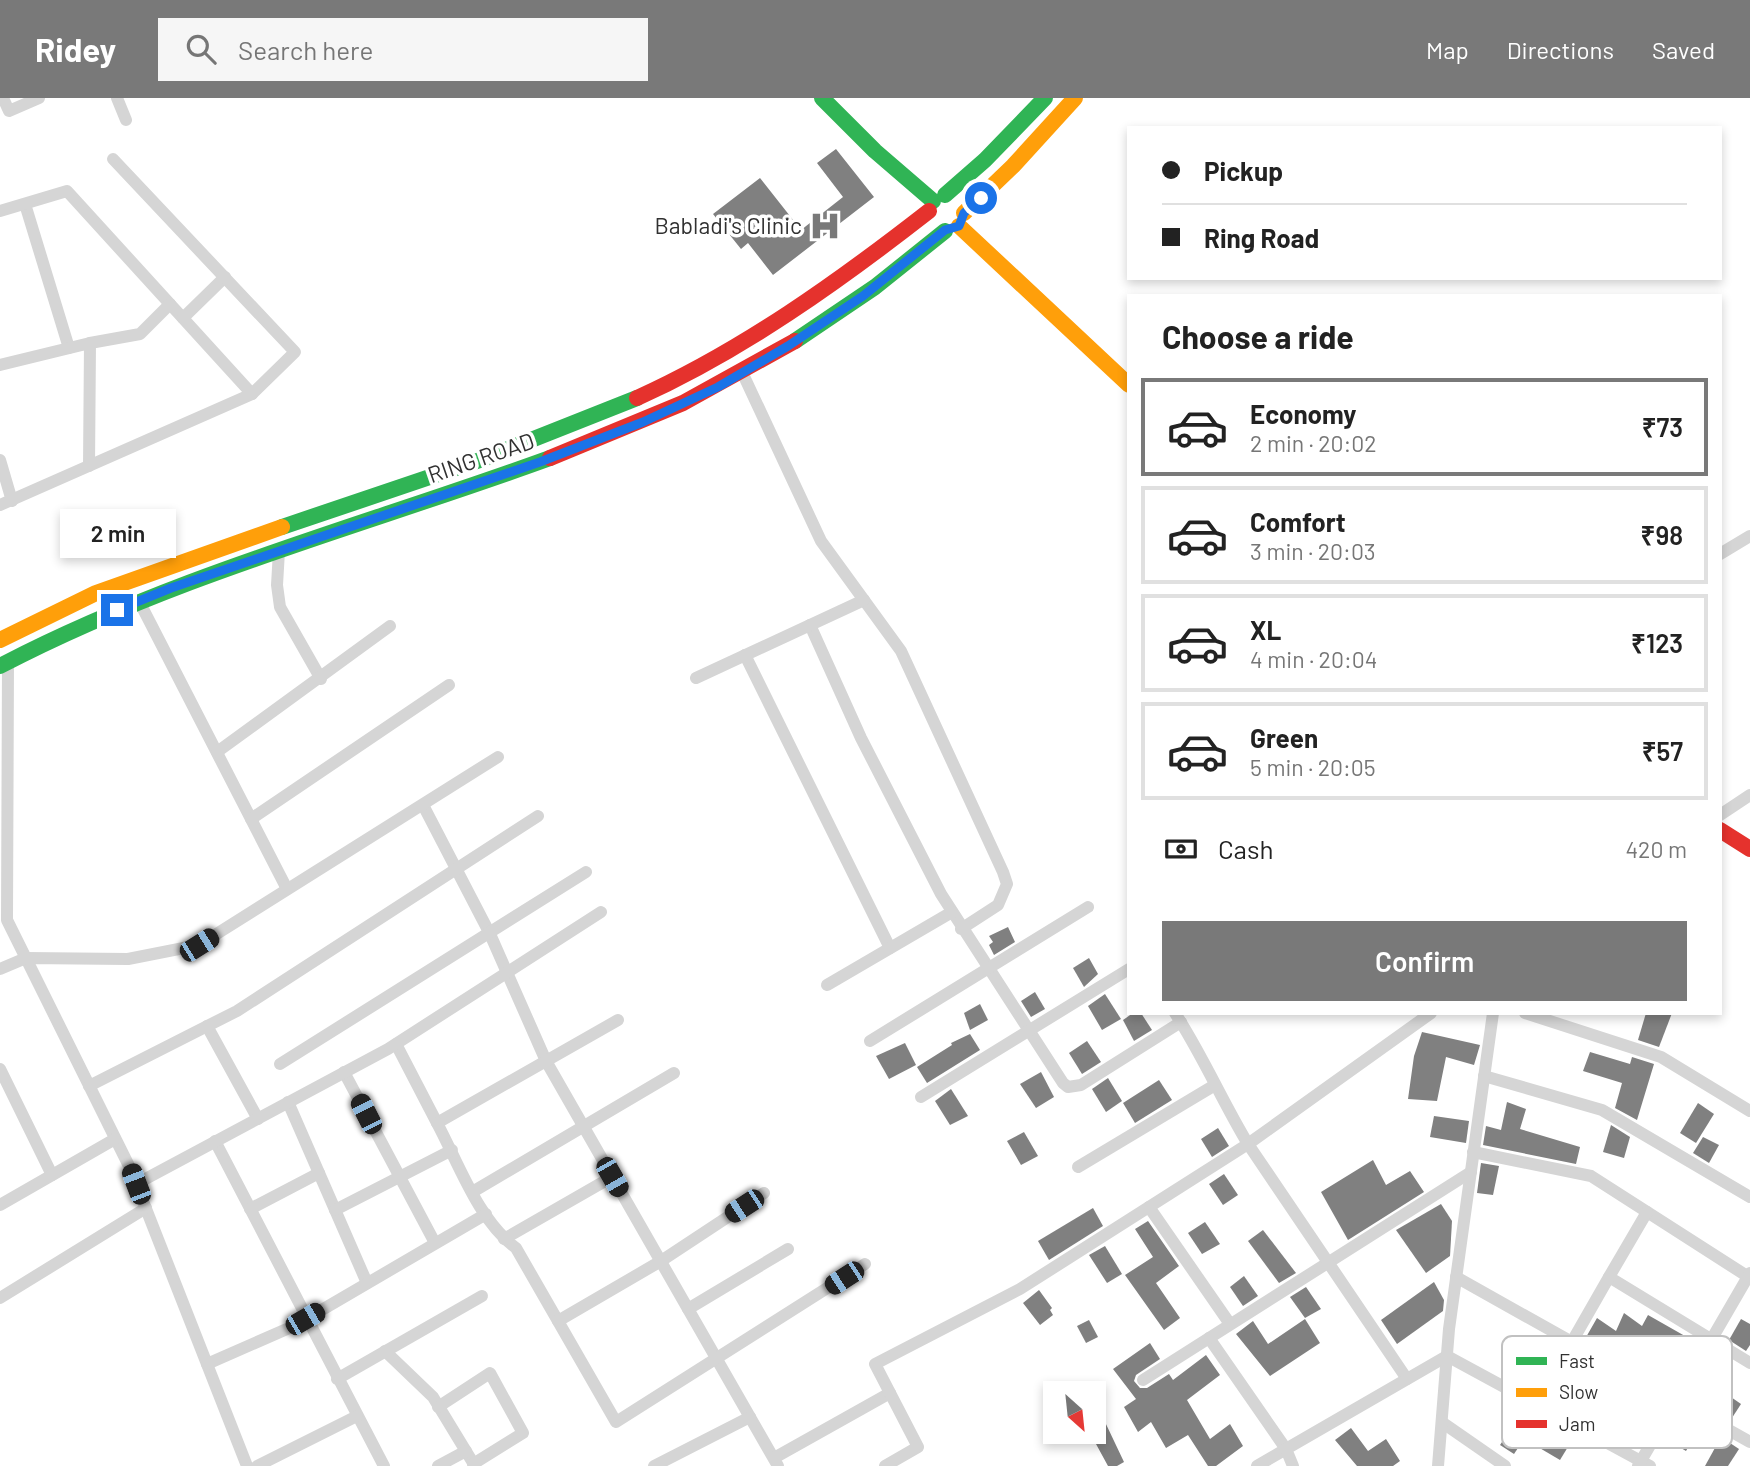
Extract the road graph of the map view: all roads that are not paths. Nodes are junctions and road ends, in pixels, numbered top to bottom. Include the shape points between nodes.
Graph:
1 (3, 98) edge
2 (39, 98) edge
3 (117, 98) edge
4 (822, 98) edge
5 (1045, 98) edge
6 (1075, 98) edge
7 (126, 120) dead end
8 (113, 159) dead end
9 (936, 202) junction
10 (25, 204) junction
11 (0, 211) edge
12 (956, 223) junction
13 (225, 277) junction
14 (170, 304) junction
15 (183, 318) junction
16 (90, 344) junction
17 (69, 348) junction
18 (0, 365) edge
19 (743, 372) junction
20 (1127, 383) edge
21 (252, 394) junction
22 (0, 460) edge
23 (89, 466) junction
24 (6, 503) edge
25 (1750, 536) edge
26 (279, 551) junction
27 (1722, 553) edge
28 (864, 600) junction
29 (139, 601) junction
30 (810, 625) junction
31 (390, 626) dead end
32 (0, 640) edge
33 (744, 655) junction
34 (4, 664) edge
35 (696, 678) dead end
36 (321, 679) junction
37 (449, 685) dead end
38 (217, 752) junction
39 (498, 757) dead end
40 (1750, 795) edge
41 (423, 805) junction
42 (1722, 814) edge
43 (538, 816) dead end
44 (251, 819) junction
45 (1722, 831) edge
46 (1750, 849) edge
47 (456, 869) junction
48 (586, 872) dead end
49 (287, 890) junction
50 (1088, 907) dead end
51 (601, 912) dead end
52 (952, 912) junction
53 (961, 929) junction
54 (490, 934) junction
55 (890, 948) junction
56 (26, 958) junction
57 (0, 969) edge
58 (989, 969) junction
59 (1127, 970) edge
60 (506, 973) junction
61 (827, 985) dead end
62 (1428, 1015) edge
63 (1493, 1015) edge
64 (1531, 1015) edge
65 (1178, 1018) edge
66 (618, 1020) dead end
67 (207, 1026) junction
68 (1031, 1030) junction
69 (870, 1041) dead end
70 (396, 1044) junction
71 (546, 1061) junction
72 (280, 1064) dead end
73 (0, 1069) edge
74 (344, 1072) junction
75 (674, 1073) dead end
76 (1484, 1076) junction
77 (1215, 1085) junction
78 (89, 1086) junction
79 (921, 1097) dead end
80 (288, 1102) junction
81 (1750, 1111) edge
82 (258, 1119) junction
83 (437, 1123) junction
84 (583, 1126) junction
85 (115, 1139) junction
86 (215, 1141) junction
87 (1248, 1144) junction
88 (452, 1150) junction
89 (1474, 1152) junction
90 (1077, 1167) dead end
91 (319, 1172) junction
92 (1471, 1172) junction
93 (52, 1175) junction
94 (612, 1177) junction
95 (398, 1178) junction
96 (136, 1184) junction
97 (474, 1191) junction
98 (764, 1193) dead end
99 (1750, 1197) edge
100 (0, 1205) edge
101 (1149, 1207) junction
102 (146, 1208) junction
103 (250, 1209) junction
104 (335, 1210) junction
105 (1647, 1212) junction
106 (486, 1214) junction
107 (504, 1238) junction
108 (436, 1243) junction
109 (788, 1249) dead end
110 (661, 1261) junction
111 (1328, 1261) junction
112 (865, 1264) dead end
113 (1456, 1276) junction
114 (1749, 1276) edge
115 (1609, 1277) junction
116 (367, 1283) junction
117 (482, 1296) dead end
118 (0, 1298) edge
119 (688, 1310) junction
120 (305, 1319) junction
121 (558, 1321) junction
122 (1230, 1324) junction
123 (1561, 1336) edge
124 (1575, 1336) edge
125 (1707, 1336) edge
126 (1714, 1336) edge
127 (1209, 1338) junction
128 (385, 1351) junction
129 (1732, 1352) edge
130 (1447, 1356) junction
131 (717, 1360) junction
132 (1750, 1363) edge
133 (207, 1364) junction
134 (337, 1379) junction
135 (1407, 1379) junction
136 (1143, 1380) dead end
137 (1502, 1386) edge
138 (890, 1393) junction
139 (438, 1407) junction
140 (358, 1416) junction
141 (750, 1418) junction
142 (1443, 1423) junction
143 (1732, 1432) edge
144 (1750, 1442) edge
145 (1614, 1448) edge
146 (1651, 1448) edge
147 (1286, 1449) junction
148 (466, 1451) junction
149 (776, 1462) edge
150 (1643, 1464) edge
151 (474, 1465) edge
152 (247, 1466) edge
153 (257, 1466) edge
154 (384, 1466) edge
155 (438, 1466) edge
156 (654, 1466) edge
157 (885, 1466) edge
158 (1257, 1466) edge
159 (1293, 1466) edge
160 (1438, 1466) edge
161 (1505, 1466) edge

1 - 2 street via 9,111
3 - 7 street
4 - 9 main road
5 - 9 main road, RING ROAD
6 - 12 main road, RING ROAD
8 - 13 street
9 - 12 main road via 931,222
9 - 12 main road via 957,198
9 - 32 main road, RING ROAD via 812,299 658,389 411,483 142,573
10 - 11 street
10 - 14 street via 67,191
10 - 17 street
12 - 19 main road, RING ROAD via 863,296
12 - 20 main road
13 - 15 street
13 - 21 street via 295,352
14 - 15 street
14 - 16 street via 140,334
15 - 21 street
16 - 17 street
16 - 23 street
17 - 18 street
19 - 26 main road, RING ROAD via 643,422 566,452
19 - 28 street via 821,541
21 - 23 street
22 - 24 street
23 - 24 street
25 - 27 street
26 - 29 main road, RING ROAD
26 - 36 street via 280,607
28 - 30 street
28 - 53 street via 901,651 1007,884 998,905
29 - 34 main road, RING ROAD
29 - 38 street
30 - 33 street
30 - 52 street via 862,738
31 - 36 street
33 - 35 street
33 - 55 street
34 - 56 street via 7,920
36 - 38 street
37 - 44 street
38 - 44 street
39 - 41 street
40 - 42 street
41 - 47 street
41 - 49 street
43 - 47 street
44 - 49 street
45 - 46 main road
47 - 54 street
47 - 67 street
48 - 54 street
49 - 56 street via 199,945 128,960
50 - 58 street
51 - 60 street
52 - 53 street
52 - 55 street
53 - 58 street
54 - 60 street
54 - 72 street
55 - 61 street
56 - 57 street
56 - 78 street
58 - 68 street
58 - 69 street
59 - 68 street
60 - 70 street
60 - 71 street
62 - 87 street
63 - 76 street
64 - 81 street via 1661,1057
65 - 68 street via 1075,1087 1063,1083
65 - 77 street
66 - 71 street
67 - 78 street
67 - 82 street
68 - 79 street
70 - 74 street
70 - 83 street
71 - 83 street
71 - 84 street
73 - 93 street
74 - 80 street
74 - 95 street
75 - 84 street
76 - 89 street
76 - 99 street via 1602,1110
77 - 87 street
77 - 90 street
78 - 85 street
80 - 82 street
80 - 91 street
82 - 86 street
83 - 88 street
84 - 94 street
84 - 97 street
85 - 93 street
85 - 96 street
86 - 96 street
86 - 103 street
87 - 101 street
87 - 111 street
88 - 95 street
88 - 97 street
89 - 92 street
89 - 105 street via 1591,1176
91 - 103 street
91 - 104 street
92 - 111 street
92 - 113 street
93 - 100 street
94 - 107 street
94 - 110 street
95 - 104 street
95 - 108 street
96 - 102 street
97 - 106 street
98 - 110 street
101 - 122 street
101 - 138 street via 1020,1289 875,1364
102 - 118 street
102 - 133 street
103 - 120 street
104 - 116 street
105 - 114 street
105 - 115 street
106 - 107 street
106 - 108 street
107 - 121 street via 516,1248
108 - 116 street
109 - 119 street
110 - 119 street
110 - 121 street
111 - 122 street
111 - 135 street
112 - 131 street
113 - 123 street
113 - 130 street
114 - 126 street
115 - 124 street
115 - 125 street
116 - 120 street
117 - 128 street
119 - 131 street
120 - 133 street
120 - 134 street
121 - 131 street via 616,1422
122 - 127 street
127 - 136 street
127 - 147 street
128 - 134 street
128 - 139 street
129 - 132 street
130 - 135 street
130 - 137 street
130 - 142 street
131 - 141 street
133 - 152 street
134 - 140 street
135 - 147 street
138 - 149 street
138 - 157 street via 918,1447
139 - 148 street
139 - 151 street via 489,1373 523,1433
140 - 153 street
140 - 154 street
141 - 149 street
141 - 156 street
142 - 160 street
142 - 161 street
143 - 144 street
145 - 150 street
146 - 150 street
147 - 158 street
147 - 159 street
148 - 151 street
148 - 155 street

